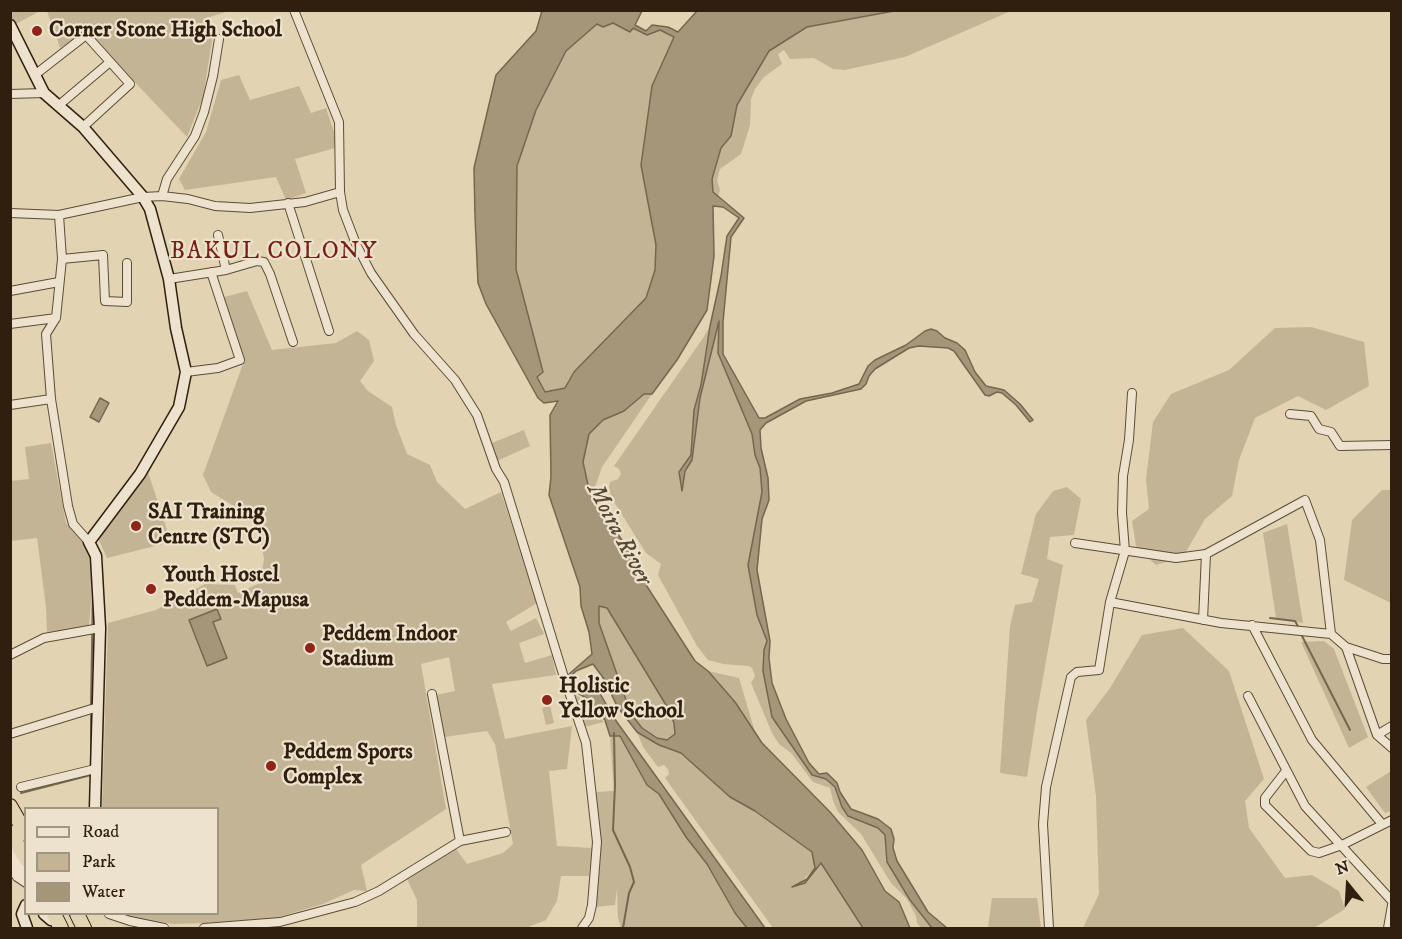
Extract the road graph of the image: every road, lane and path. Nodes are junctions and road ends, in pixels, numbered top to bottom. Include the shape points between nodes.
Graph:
1 (294, 10) edge
2 (10, 25) edge
3 (219, 39) dead end
4 (110, 62) junction
5 (36, 74) junction
6 (44, 93) junction
7 (10, 94) edge
8 (58, 106) junction
9 (83, 127) junction
10 (340, 192) junction
11 (162, 196) junction
12 (143, 197) junction
13 (288, 203) junction
14 (10, 213) edge
15 (59, 215) junction
16 (218, 235) dead end
17 (62, 259) junction
18 (127, 263) dead end
19 (226, 270) junction
20 (212, 272) junction
21 (169, 279) junction
22 (59, 282) junction
23 (10, 291) edge
24 (56, 318) junction
25 (10, 324) edge
26 (329, 331) dead end
27 (293, 342) dead end
28 (186, 372) junction
29 (1132, 393) dead end
30 (51, 399) junction
31 (10, 405) edge
32 (1290, 414) dead end
33 (1392, 445) edge
34 (89, 542) junction
35 (1075, 543) dead end
36 (1125, 551) junction
37 (1206, 554) junction
38 (1110, 602) junction
39 (1203, 620) junction
40 (1252, 625) junction
41 (100, 628) junction
42 (1331, 634) junction
43 (1346, 647) junction
44 (10, 655) edge
45 (1392, 659) edge
46 (432, 694) dead end
47 (1248, 696) dead end
48 (98, 707) junction
49 (1392, 726) edge
50 (10, 734) edge
51 (1377, 735) junction
52 (1392, 748) edge
53 (95, 769) junction
54 (1286, 771) junction
55 (16, 790) edge
56 (10, 806) edge
57 (95, 807) edge
58 (24, 814) edge
59 (1392, 820) edge
60 (1382, 824) junction
61 (24, 830) edge
62 (10, 832) edge
63 (506, 832) dead end
64 (460, 841) junction
65 (1341, 845) junction
66 (10, 852) edge
67 (24, 856) edge
68 (10, 866) edge
69 (24, 877) edge
70 (24, 880) edge
71 (1392, 903) edge
72 (24, 910) edge
73 (45, 915) edge
74 (112, 915) edge
75 (59, 921) edge
76 (268, 926) edge
77 (27, 928) edge
78 (164, 928) edge
79 (204, 928) edge
80 (582, 928) edge
81 (1049, 928) edge
82 (1388, 928) edge

1 - 10 street via 339,122
2 - 5 street
3 - 11 street via 204,112 195,136 167,179
4 - 5 street via 86,35
4 - 8 street
4 - 9 street via 130,84
5 - 6 street
6 - 7 street
6 - 8 street
8 - 9 street
9 - 12 street
10 - 13 street
10 - 80 street via 356,244 371,273 414,334 455,380 477,415 504,482 586,743 597,842 592,905
11 - 12 street
11 - 13 street via 250,208
12 - 15 street
12 - 21 street via 150,209
13 - 26 street
14 - 15 street
15 - 17 street
16 - 19 street
17 - 18 street via 103,255 105,302 127,302
17 - 22 street
19 - 20 street
19 - 27 street via 264,262
20 - 21 street
20 - 28 street via 240,360 218,368
21 - 28 street
22 - 23 street
22 - 24 street
24 - 25 street
24 - 30 street via 46,334
28 - 34 street via 179,407 140,474
29 - 36 street via 1123,476
30 - 31 street
30 - 34 street via 68,506 73,524
32 - 33 street via 1311,416 1319,429 1331,432 1340,446
34 - 41 street via 96,556
35 - 36 street
36 - 37 street via 1176,558
36 - 38 street
37 - 39 street
37 - 42 street via 1305,500 1320,540
38 - 39 street
38 - 81 street via 1099,670 1077,672 1071,677 1046,788 1043,824
39 - 40 street
40 - 42 street
40 - 60 street via 1312,740
41 - 44 street via 44,638
41 - 48 street
42 - 43 street
43 - 45 street
43 - 51 street
46 - 64 street
47 - 54 street
48 - 50 street
48 - 53 street
49 - 51 street
51 - 52 street
53 - 55 street
53 - 57 street
54 - 65 street via 1305,806
54 - 65 street via 1265,798 1265,805 1311,851 1319,853
55 - 58 highway
56 - 61 highway
59 - 60 street
60 - 65 street
62 - 67 highway
63 - 64 street
64 - 76 street via 355,902
65 - 71 street
66 - 69 street
68 - 70 street via 16,877
71 - 82 street
72 - 77 street
73 - 75 street
74 - 78 street
76 - 79 street

